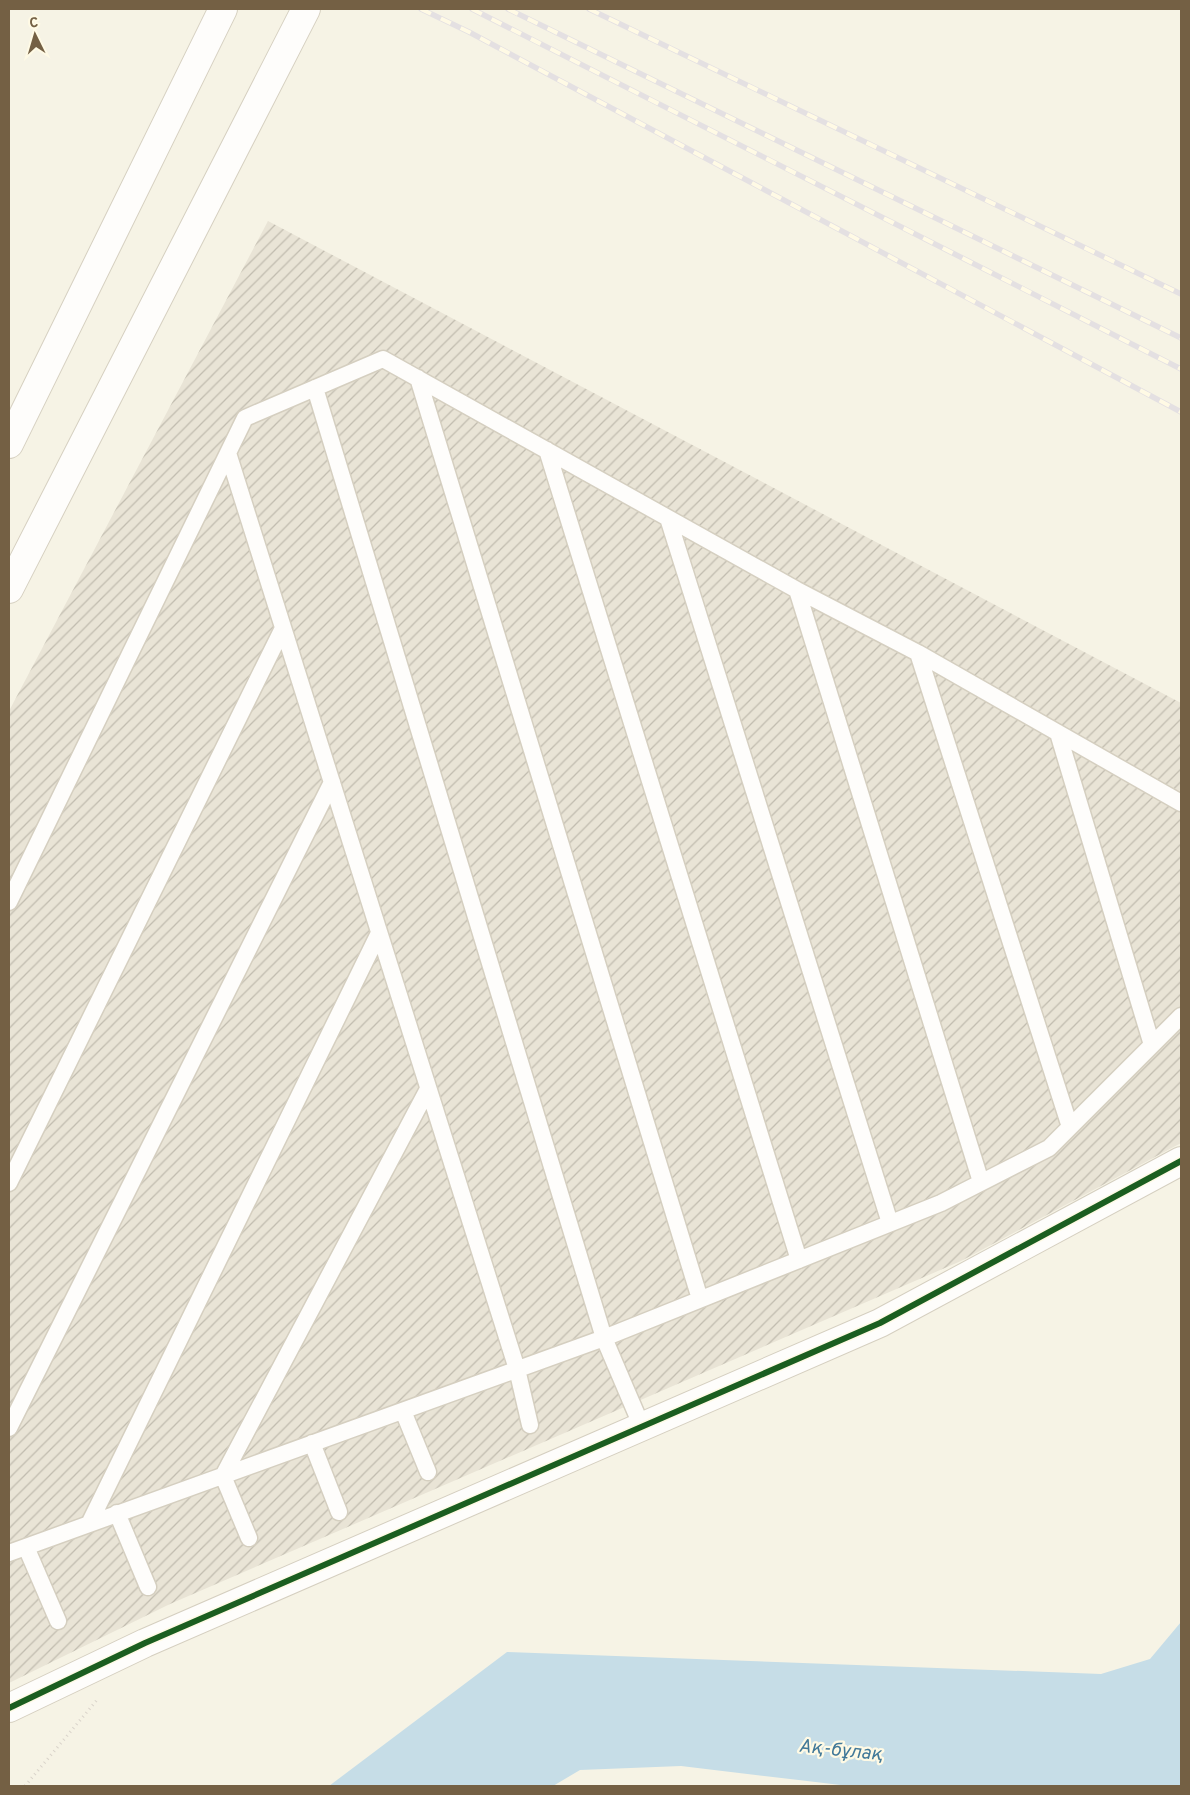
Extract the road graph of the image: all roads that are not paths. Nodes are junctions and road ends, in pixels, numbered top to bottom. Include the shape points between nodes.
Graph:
1 (223, 9) edge
2 (306, 9) edge
3 (418, 378) junction
4 (315, 388) junction
5 (9, 444) edge
6 (547, 450) junction
7 (228, 453) junction
8 (668, 518) junction
9 (9, 589) edge
10 (797, 590) junction
11 (283, 628) junction
12 (918, 653) junction
13 (1058, 733) junction
14 (332, 782) junction
15 (1181, 803) edge
16 (9, 902) edge
17 (379, 932) junction
18 (1181, 1016) edge
19 (1152, 1045) junction
20 (428, 1089) junction
21 (1070, 1127) junction
22 (1181, 1161) edge
23 (9, 1182) edge
24 (981, 1182) junction
25 (890, 1224) junction
26 (799, 1260) junction
27 (700, 1299) junction
28 (604, 1338) junction
29 (517, 1369) junction
30 (403, 1411) junction
31 (530, 1424) dead end
32 (642, 1426) junction
33 (9, 1428) edge
34 (312, 1443) junction
35 (428, 1472) dead end
36 (223, 1476) junction
37 (339, 1512) dead end
38 (118, 1514) junction
39 (89, 1524) junction
40 (250, 1538) dead end
41 (26, 1547) junction
42 (9, 1553) edge
43 (148, 1587) dead end
44 (58, 1621) dead end
45 (9, 1708) edge

1 - 5 street
2 - 9 street
3 - 4 lane via 384,359
3 - 6 lane
3 - 27 lane
4 - 7 lane via 245,418
4 - 28 lane
6 - 8 lane
6 - 26 lane
7 - 11 lane
7 - 16 lane
8 - 10 lane
8 - 25 lane
10 - 12 lane
10 - 24 lane
11 - 14 lane
11 - 23 lane
12 - 13 lane
12 - 21 lane
13 - 15 lane
13 - 19 lane
14 - 17 lane
14 - 33 lane
17 - 20 lane
17 - 39 lane
18 - 19 lane
19 - 21 lane
20 - 29 lane
20 - 36 lane
21 - 24 lane via 1049,1148
22 - 32 street via 880,1323
24 - 25 lane
25 - 26 lane
26 - 27 lane
27 - 28 lane
28 - 29 lane
28 - 32 lane
29 - 30 lane
29 - 31 lane
30 - 34 lane
30 - 35 lane
32 - 45 street via 145,1643
34 - 36 lane
34 - 37 lane
36 - 38 lane
36 - 40 lane
38 - 39 lane
38 - 43 lane
39 - 41 lane
41 - 42 lane
41 - 44 lane

